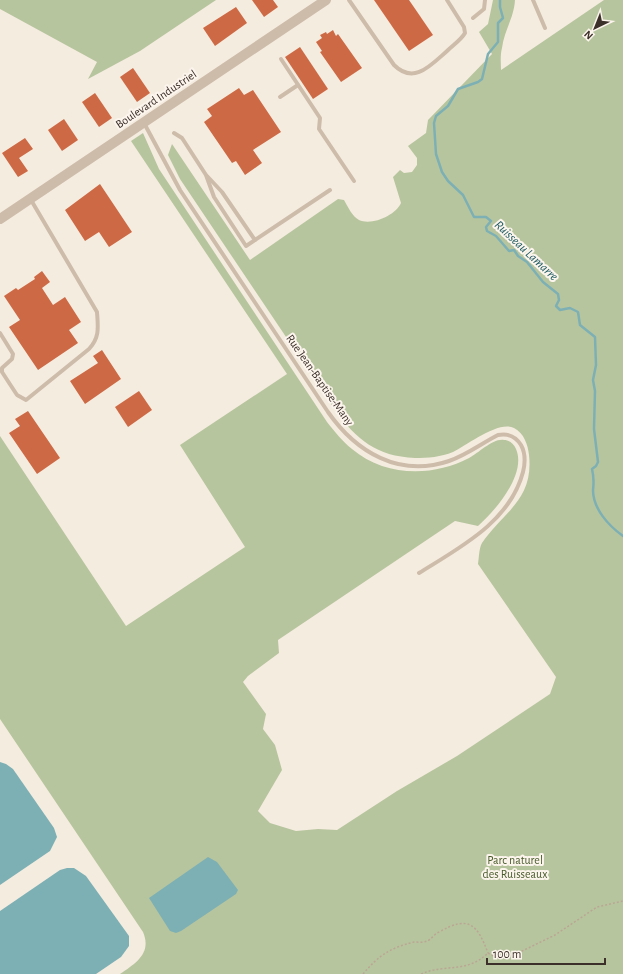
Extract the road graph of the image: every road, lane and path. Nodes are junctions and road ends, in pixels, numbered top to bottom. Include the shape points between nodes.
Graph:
1 (326, 0) edge
2 (348, 0) edge
3 (447, 0) edge
4 (485, 0) edge
5 (534, 0) edge
6 (473, 18) dead end
7 (545, 28) dead end
8 (281, 59) dead end
9 (298, 85) junction
10 (280, 97) dead end
11 (143, 123) junction
12 (174, 133) dead end
13 (206, 174) junction
14 (354, 181) dead end
15 (330, 190) dead end
16 (30, 199) junction
17 (0, 219) edge
18 (255, 240) junction
19 (0, 333) edge
20 (419, 573) dead end
21 (623, 901) edge
22 (488, 953) junction
23 (363, 974) edge
24 (421, 974) edge

1 - 11 street, Boulevard Industriel
2 - 3 lane via 394,65 402,71 414,73 428,67 465,34 464,27
4 - 6 lane via 484,9
5 - 7 lane
8 - 9 lane
9 - 10 lane
9 - 14 lane via 320,118 319,129
11 - 16 street, Boulevard Industriel
11 - 20 lane, Rue Jean-Baptise-Many via 180,190 328,412 352,441 369,453 388,461 422,466 458,458 505,433 521,444 524,451 524,467 517,488 507,505 475,537
12 - 13 lane via 182,138
13 - 18 lane via 222,192
13 - 18 lane via 214,197 246,246
15 - 18 lane
16 - 17 street, Boulevard Industriel
16 - 19 lane via 97,312 98,334 89,349 26,400 17,395 2,372 2,368 12,359 13,354
21 - 22 path via 597,907 555,935 514,955 497,958
22 - 23 path via 481,935 473,926 462,923 438,932 427,941 387,951
22 - 24 path via 475,964 462,968 435,969

